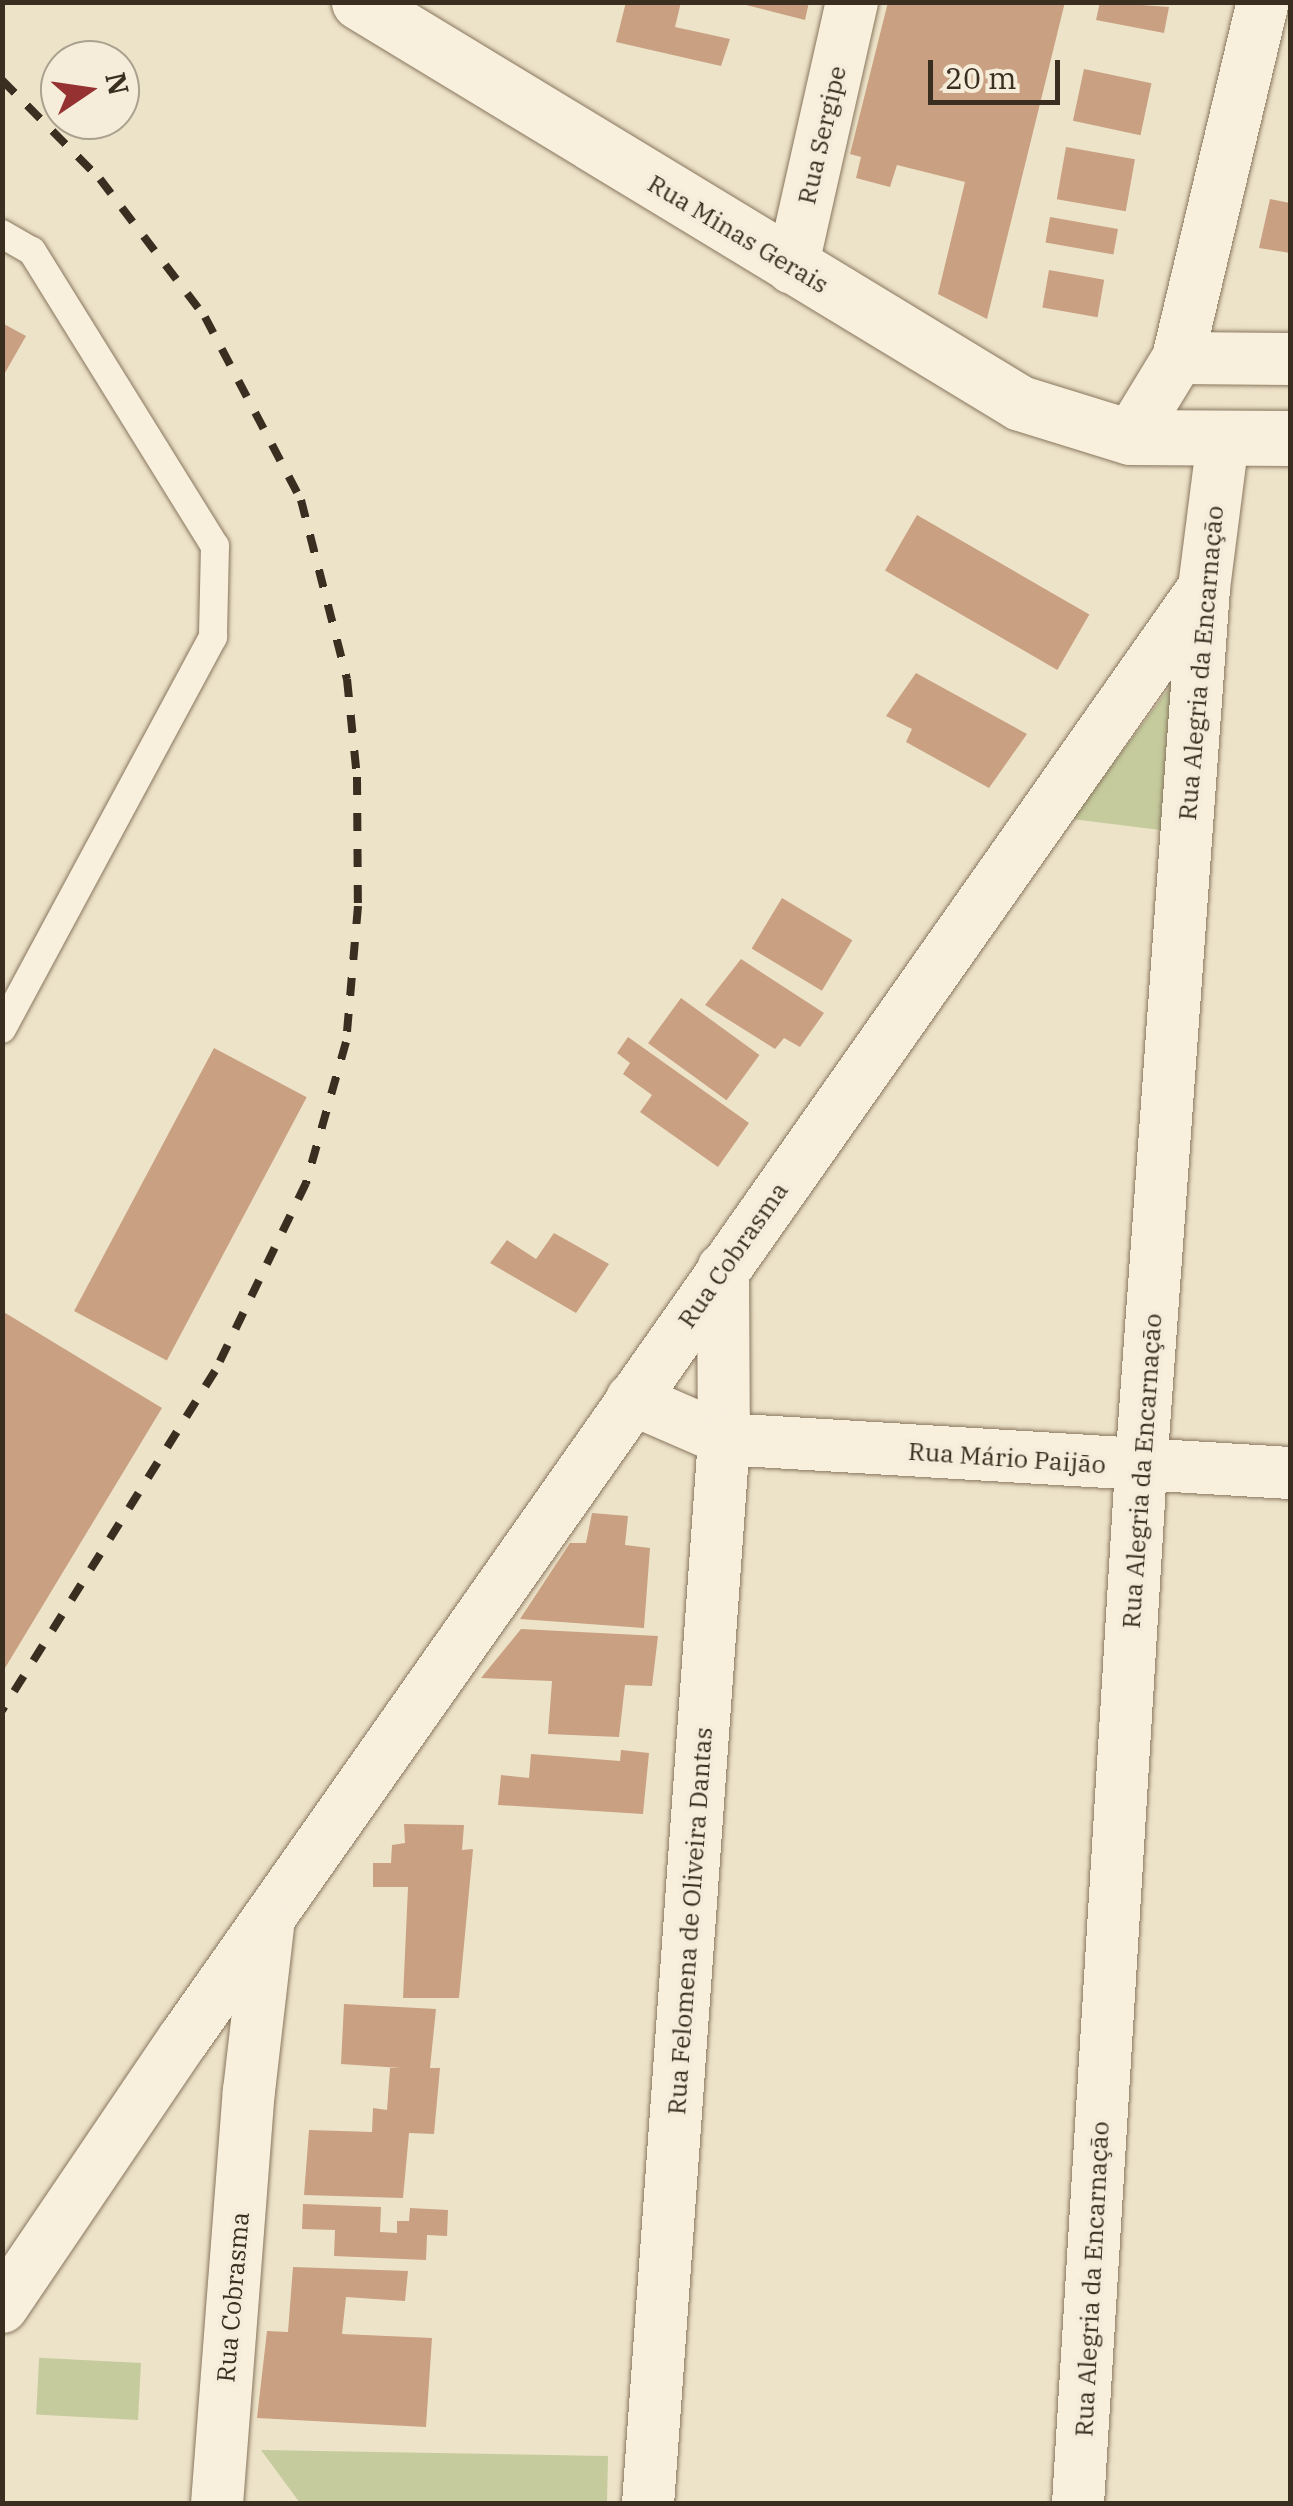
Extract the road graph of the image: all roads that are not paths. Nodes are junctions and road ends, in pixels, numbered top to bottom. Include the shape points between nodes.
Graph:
1 (852, 2) edge
2 (1262, 2) edge
3 (384, 9) edge
4 (2, 234) edge
5 (792, 268) junction
6 (1178, 358) junction
7 (1290, 360) edge
8 (1130, 437) junction
9 (1290, 438) edge
10 (1223, 439) junction
11 (1204, 588) junction
12 (2, 1029) edge
13 (723, 1269) junction
14 (632, 1399) junction
15 (724, 1439) junction
16 (1141, 1467) junction
17 (1290, 1473) edge
18 (268, 1925) junction
19 (183, 2040) junction
20 (249, 2091) junction
21 (2, 2306) edge
22 (217, 2504) edge
23 (648, 2504) edge
24 (1078, 2504) edge

1 - 5 street, Rua Sergipe
2 - 6 street
3 - 5 street, Rua Minas Gerais
4 - 12 lane via 32,250 214,546 213,636
5 - 8 street, Rua Minas Gerais via 1020,403
6 - 7 street
6 - 8 street
8 - 10 street, Rua Minas Gerais
9 - 10 street, Rua Minas Gerais
10 - 11 street, Rua Alegria da Encarnação
11 - 13 street, Rua Cobrasma
11 - 16 street, Rua Alegria da Encarnação
13 - 14 street, Rua Cobrasma
13 - 15 street, Rua Felomena de Oliveira Dantas
14 - 15 street
14 - 18 street, Rua Cobrasma
15 - 16 street, Rua Mário Paijão
15 - 23 street, Rua Felomena de Oliveira Dantas
16 - 17 street, Rua Mário Paijão
16 - 24 street, Rua Alegria da Encarnação
18 - 19 street, Rua Cobrasma
18 - 20 street, Rua Cobrasma
19 - 20 street via 204,2042 226,2055
19 - 21 street, Rua Cobrasma
20 - 22 street, Rua Cobrasma

